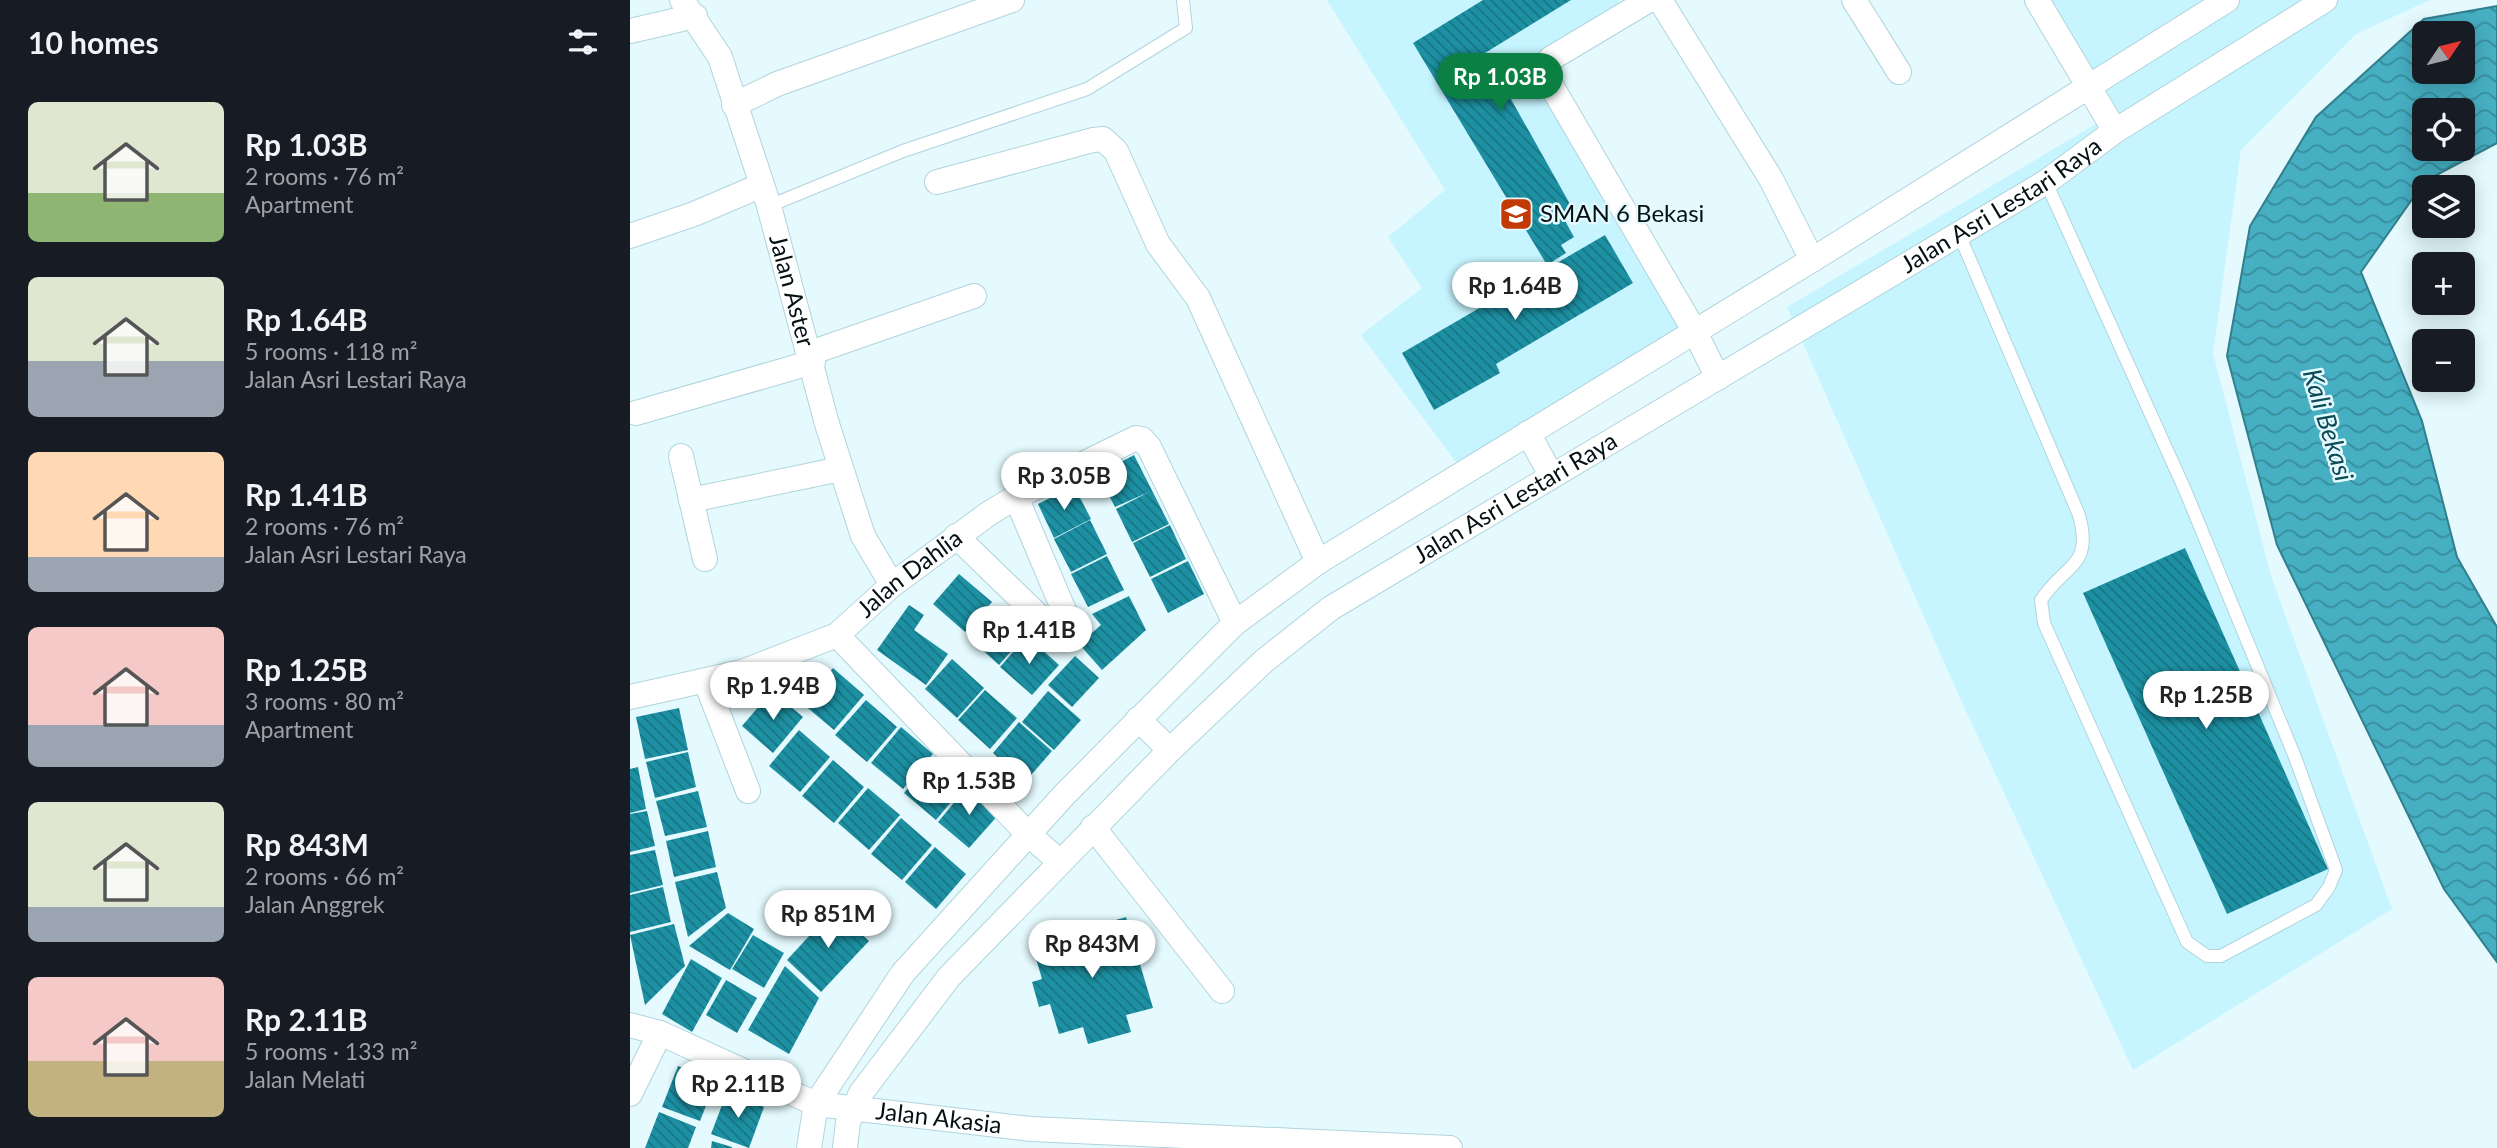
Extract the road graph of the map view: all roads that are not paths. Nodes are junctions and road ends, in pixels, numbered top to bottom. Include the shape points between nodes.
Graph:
1 (1012, 0) edge
2 (1182, 0) edge
3 (1649, 0) edge
4 (1660, 0) edge
5 (1854, 0) edge
6 (2037, 0) edge
7 (2227, 0) edge
8 (2325, 0) edge
9 (688, 8) edge
10 (630, 31) edge
11 (1899, 72) dead end
12 (2091, 86) junction
13 (734, 105) junction
14 (2115, 131) junction
15 (937, 182) dead end
16 (2046, 182) junction
17 (765, 195) junction
18 (1959, 234) junction
19 (630, 236) edge
20 (1812, 260) junction
21 (974, 296) dead end
22 (1695, 332) junction
23 (811, 358) junction
24 (1718, 379) junction
25 (636, 413) dead end
26 (1528, 433) junction
27 (681, 456) dead end
28 (841, 469) junction
29 (1551, 475) junction
30 (1016, 497) junction
31 (691, 500) junction
32 (956, 536) junction
33 (705, 559) dead end
34 (1318, 562) junction
35 (892, 585) junction
36 (1235, 623) junction
37 (837, 635) junction
38 (706, 682) junction
39 (630, 697) edge
40 (1138, 719) junction
41 (1170, 750) junction
42 (748, 791) dead end
43 (1093, 827) junction
44 (1028, 834) junction
45 (1059, 861) junction
46 (1222, 991) dead end
47 (630, 1025) edge
48 (660, 1033) junction
49 (630, 1094) edge
50 (816, 1104) junction
51 (853, 1108) junction
52 (1030, 1138) edge
53 (1446, 1147) edge
54 (808, 1148) edge
55 (845, 1148) edge

1 - 13 street via 789,80
2 - 17 lane via 1186,28 1087,89
3 - 22 street via 1550,59 1544,73
4 - 20 street via 1771,179
5 - 11 street
6 - 12 street
7 - 12 street, Jalan Asri Lestari Raya
8 - 14 street, Jalan Asri Lestari Raya
9 - 10 street
9 - 13 street, Jalan Aster via 720,57
12 - 14 street
12 - 20 street, Jalan Asri Lestari Raya
13 - 17 street, Jalan Aster
14 - 16 street, Jalan Asri Lestari Raya
15 - 34 street via 1093,139 1109,144 1124,164 1158,244 1198,298
16 - 18 street, Jalan Asri Lestari Raya
16 - 18 lane via 2185,490 2295,757 2336,870 2316,905 2221,956 2207,956 2187,942 2045,623 2041,600 2082,555 2086,541 2080,515
17 - 19 street
17 - 23 street, Jalan Aster
18 - 24 street, Jalan Asri Lestari Raya
20 - 22 street, Jalan Asri Lestari Raya
21 - 23 street
22 - 24 street
22 - 26 street, Jalan Asri Lestari Raya
23 - 25 street
23 - 28 street, Jalan Aster
24 - 29 street, Jalan Asri Lestari Raya
26 - 29 street
26 - 34 street, Jalan Asri Lestari Raya
27 - 31 street
28 - 31 street
28 - 35 street, Jalan Aster via 863,536
29 - 41 street, Jalan Asri Lestari Raya via 1331,608 1264,661
30 - 32 street, Jalan Dahlia
30 - 32 street via 1068,620 1060,631 1054,631
30 - 36 street, Jalan Dahlia via 1128,441 1142,439
31 - 33 street
32 - 35 street, Jalan Dahlia
34 - 36 street, Jalan Asri Lestari Raya
35 - 37 street, Jalan Dahlia
36 - 40 street, Jalan Asri Lestari Raya
37 - 38 street, Jalan Dahlia
37 - 44 street
38 - 39 street, Jalan Dahlia
38 - 42 street
40 - 41 street
40 - 44 street, Jalan Asri Lestari Raya
41 - 43 street, Jalan Asri Lestari Raya
43 - 45 street, Jalan Asri Lestari Raya
43 - 46 street
44 - 45 street
44 - 50 street, Jalan Asri Lestari Raya via 903,973
45 - 51 street, Jalan Asri Lestari Raya via 949,977
47 - 48 street, Jalan Akasia
48 - 49 street
48 - 50 street, Jalan Akasia
50 - 51 street, Jalan Akasia
50 - 54 street, Jalan Asri Lestari Raya
51 - 52 street, Jalan Akasia
51 - 55 street, Jalan Asri Lestari Raya
52 - 53 street, Jalan Akasia

